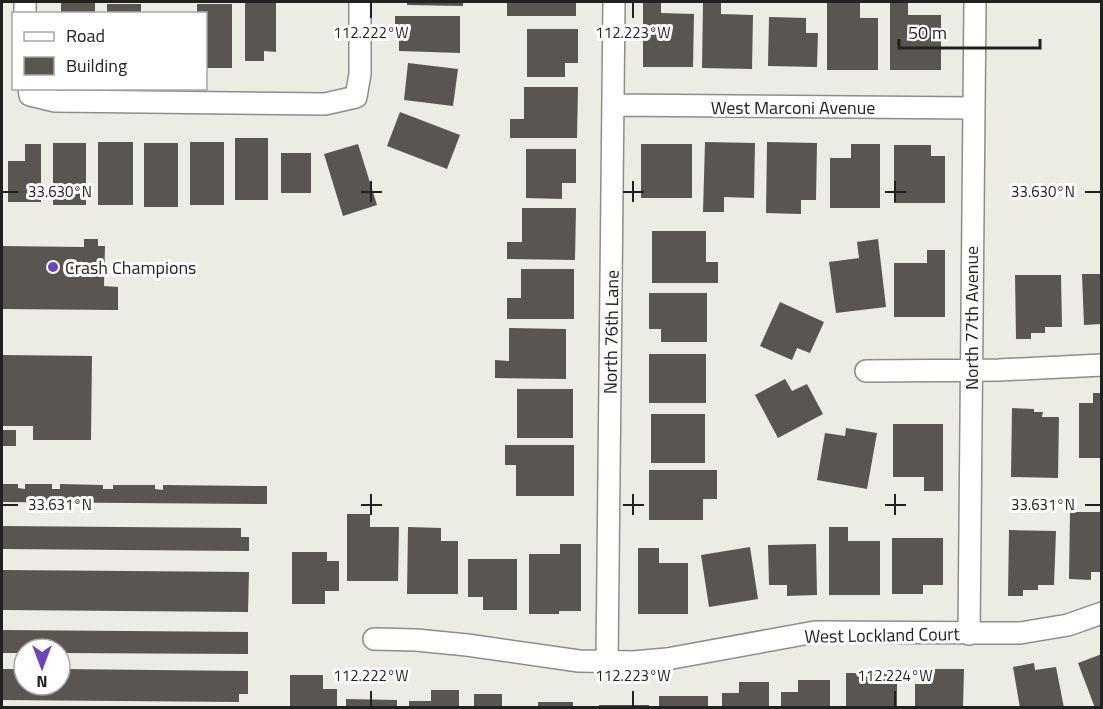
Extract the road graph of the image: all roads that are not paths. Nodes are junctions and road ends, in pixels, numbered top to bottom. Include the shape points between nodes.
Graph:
1 (360, 2) edge
2 (614, 2) edge
3 (975, 2) edge
4 (29, 92) edge
5 (613, 105) junction
6 (972, 108) junction
7 (1101, 365) edge
8 (971, 370) junction
9 (866, 371) dead end
10 (1101, 613) edge
11 (969, 634) junction
12 (375, 639) dead end
13 (607, 662) junction

1 - 4 street via 360,74 356,97 326,104 55,101
2 - 5 street, North 76th Lane
3 - 6 street, North 77th Avenue
5 - 6 street, West Marconi Avenue
5 - 13 street, North 76th Lane
6 - 8 street, North 77th Avenue
7 - 8 street
8 - 9 street
8 - 11 street, North 77th Avenue
10 - 11 street, West Lockland Court via 1068,625 1020,633
11 - 13 street, West Lockland Court via 815,632 667,659
12 - 13 street, West Lockland Court via 416,640

